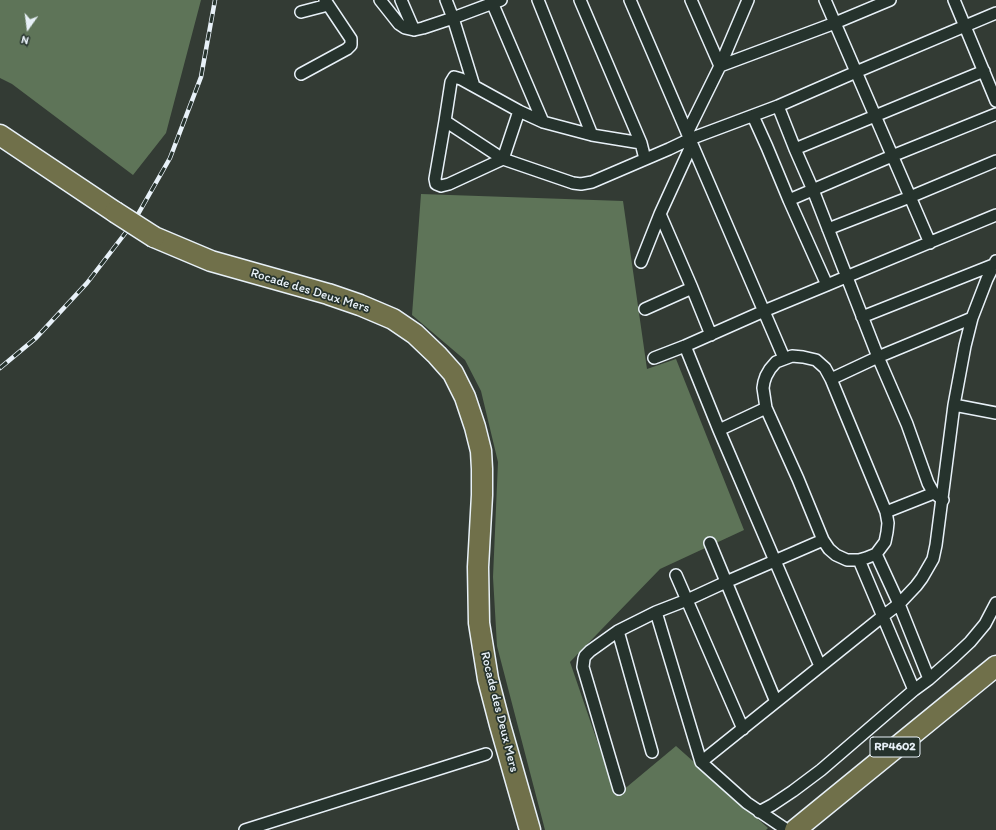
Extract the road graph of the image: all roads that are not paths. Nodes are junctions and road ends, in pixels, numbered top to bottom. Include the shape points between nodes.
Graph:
1 (380, 0) edge
2 (401, 0) edge
3 (446, 0) edge
4 (538, 0) edge
5 (580, 0) edge
6 (630, 0) edge
7 (691, 0) edge
8 (748, 0) edge
9 (825, 0) edge
10 (890, 0) edge
11 (954, 0) edge
12 (495, 1) edge
13 (326, 2) edge
14 (301, 12) dead end
15 (996, 13) edge
16 (454, 18) junction
17 (835, 23) junction
18 (965, 26) junction
19 (414, 30) junction
20 (720, 66) junction
21 (984, 71) junction
22 (856, 72) junction
23 (300, 74) dead end
24 (474, 86) junction
25 (996, 101) edge
26 (778, 106) junction
27 (519, 111) junction
28 (996, 114) edge
29 (753, 116) junction
30 (874, 116) junction
31 (445, 121) junction
32 (543, 122) junction
33 (0, 135) edge
34 (592, 135) junction
35 (690, 139) junction
36 (641, 143) junction
37 (795, 149) junction
38 (892, 156) junction
39 (504, 159) junction
40 (645, 159) junction
41 (996, 161) edge
42 (813, 190) junction
43 (910, 197) junction
44 (789, 200) junction
45 (660, 214) junction
46 (996, 215) edge
47 (828, 229) junction
48 (930, 243) junction
49 (641, 262) dead end
50 (995, 263) edge
51 (846, 278) junction
52 (827, 285) junction
53 (692, 288) junction
54 (645, 308) dead end
55 (764, 311) junction
56 (862, 318) junction
57 (972, 318) junction
58 (711, 335) junction
59 (685, 346) junction
60 (878, 357) junction
61 (654, 358) dead end
62 (784, 358) junction
63 (831, 379) junction
64 (954, 405) junction
65 (766, 408) junction
66 (996, 413) edge
67 (719, 430) junction
68 (938, 496) junction
69 (886, 512) junction
70 (823, 540) junction
71 (710, 543) dead end
72 (876, 554) junction
73 (775, 560) junction
74 (859, 560) junction
75 (676, 575) dead end
76 (726, 582) junction
77 (687, 600) junction
78 (996, 603) edge
79 (899, 604) junction
80 (656, 612) junction
81 (883, 616) junction
82 (618, 631) junction
83 (820, 666) junction
84 (996, 666) edge
85 (929, 679) junction
86 (914, 690) junction
87 (776, 702) junction
88 (743, 729) junction
89 (652, 752) dead end
90 (486, 754) dead end
91 (701, 762) junction
92 (619, 789) dead end
93 (759, 812) junction
94 (245, 830) edge
95 (530, 830) edge
96 (787, 830) edge
97 (795, 830) edge

1 - 19 street via 399,24
2 - 19 street
3 - 16 street
4 - 34 street
5 - 36 street
6 - 35 street
7 - 20 street
8 - 20 street
9 - 17 street
10 - 17 street
11 - 18 street
12 - 16 street
12 - 32 street
13 - 14 street
13 - 23 street via 352,39 351,45
15 - 18 street
16 - 19 street
16 - 24 street
17 - 20 street
17 - 22 street
18 - 21 street
18 - 22 street
20 - 35 street
21 - 25 street
21 - 30 street
22 - 26 street
22 - 30 street
24 - 27 street
24 - 31 street via 456,77 453,78
26 - 29 street
26 - 37 street
27 - 32 street
27 - 39 street
28 - 38 street
29 - 35 street
29 - 44 street
30 - 37 street
30 - 38 street
31 - 39 street
31 - 39 street via 435,178 438,186 449,184
32 - 34 street
33 - 95 highway, Rocade des Deux Mers, bridge via 154,237 211,261 328,294 388,317 415,334 454,373 465,397 481,451 479,623 487,672
34 - 36 street
35 - 40 street
35 - 45 street
35 - 55 street
36 - 40 street
37 - 42 street
38 - 42 street
38 - 43 street
39 - 40 street via 581,184 592,182
41 - 43 street
42 - 44 street
42 - 47 street
43 - 47 street
43 - 48 street
44 - 52 street
45 - 49 street
45 - 53 street
46 - 48 street
47 - 51 street
48 - 51 street
50 - 56 street
50 - 57 street
51 - 52 street
51 - 56 street
52 - 55 street
53 - 54 street
53 - 58 street
55 - 58 street
55 - 62 street
56 - 60 street
57 - 60 street
57 - 64 street via 964,346
58 - 59 street
59 - 61 street
59 - 67 street
60 - 63 street
60 - 68 street via 907,424 928,483
62 - 63 street via 803,356 816,360 825,368
62 - 65 street via 776,362 764,379
63 - 69 street
64 - 66 street
64 - 68 street
65 - 67 street
65 - 70 street
67 - 73 street
68 - 69 street
68 - 79 street via 933,559 916,586
69 - 72 street via 888,523 885,542
70 - 73 street
70 - 74 street via 836,555 848,560
71 - 76 street
72 - 74 street
72 - 79 street
73 - 76 street
73 - 83 street
74 - 81 street
75 - 77 street
76 - 77 street
76 - 87 street
77 - 80 street
77 - 88 street
78 - 85 street via 985,624 970,642
79 - 81 street
79 - 85 street
80 - 82 street
80 - 91 street
81 - 83 street
81 - 86 street
82 - 89 street
82 - 92 street via 585,656 583,667
83 - 87 street
84 - 97 highway, RP4602
85 - 86 street
86 - 93 street via 821,770
87 - 88 street
88 - 91 street
90 - 94 street
91 - 93 street
93 - 96 street

